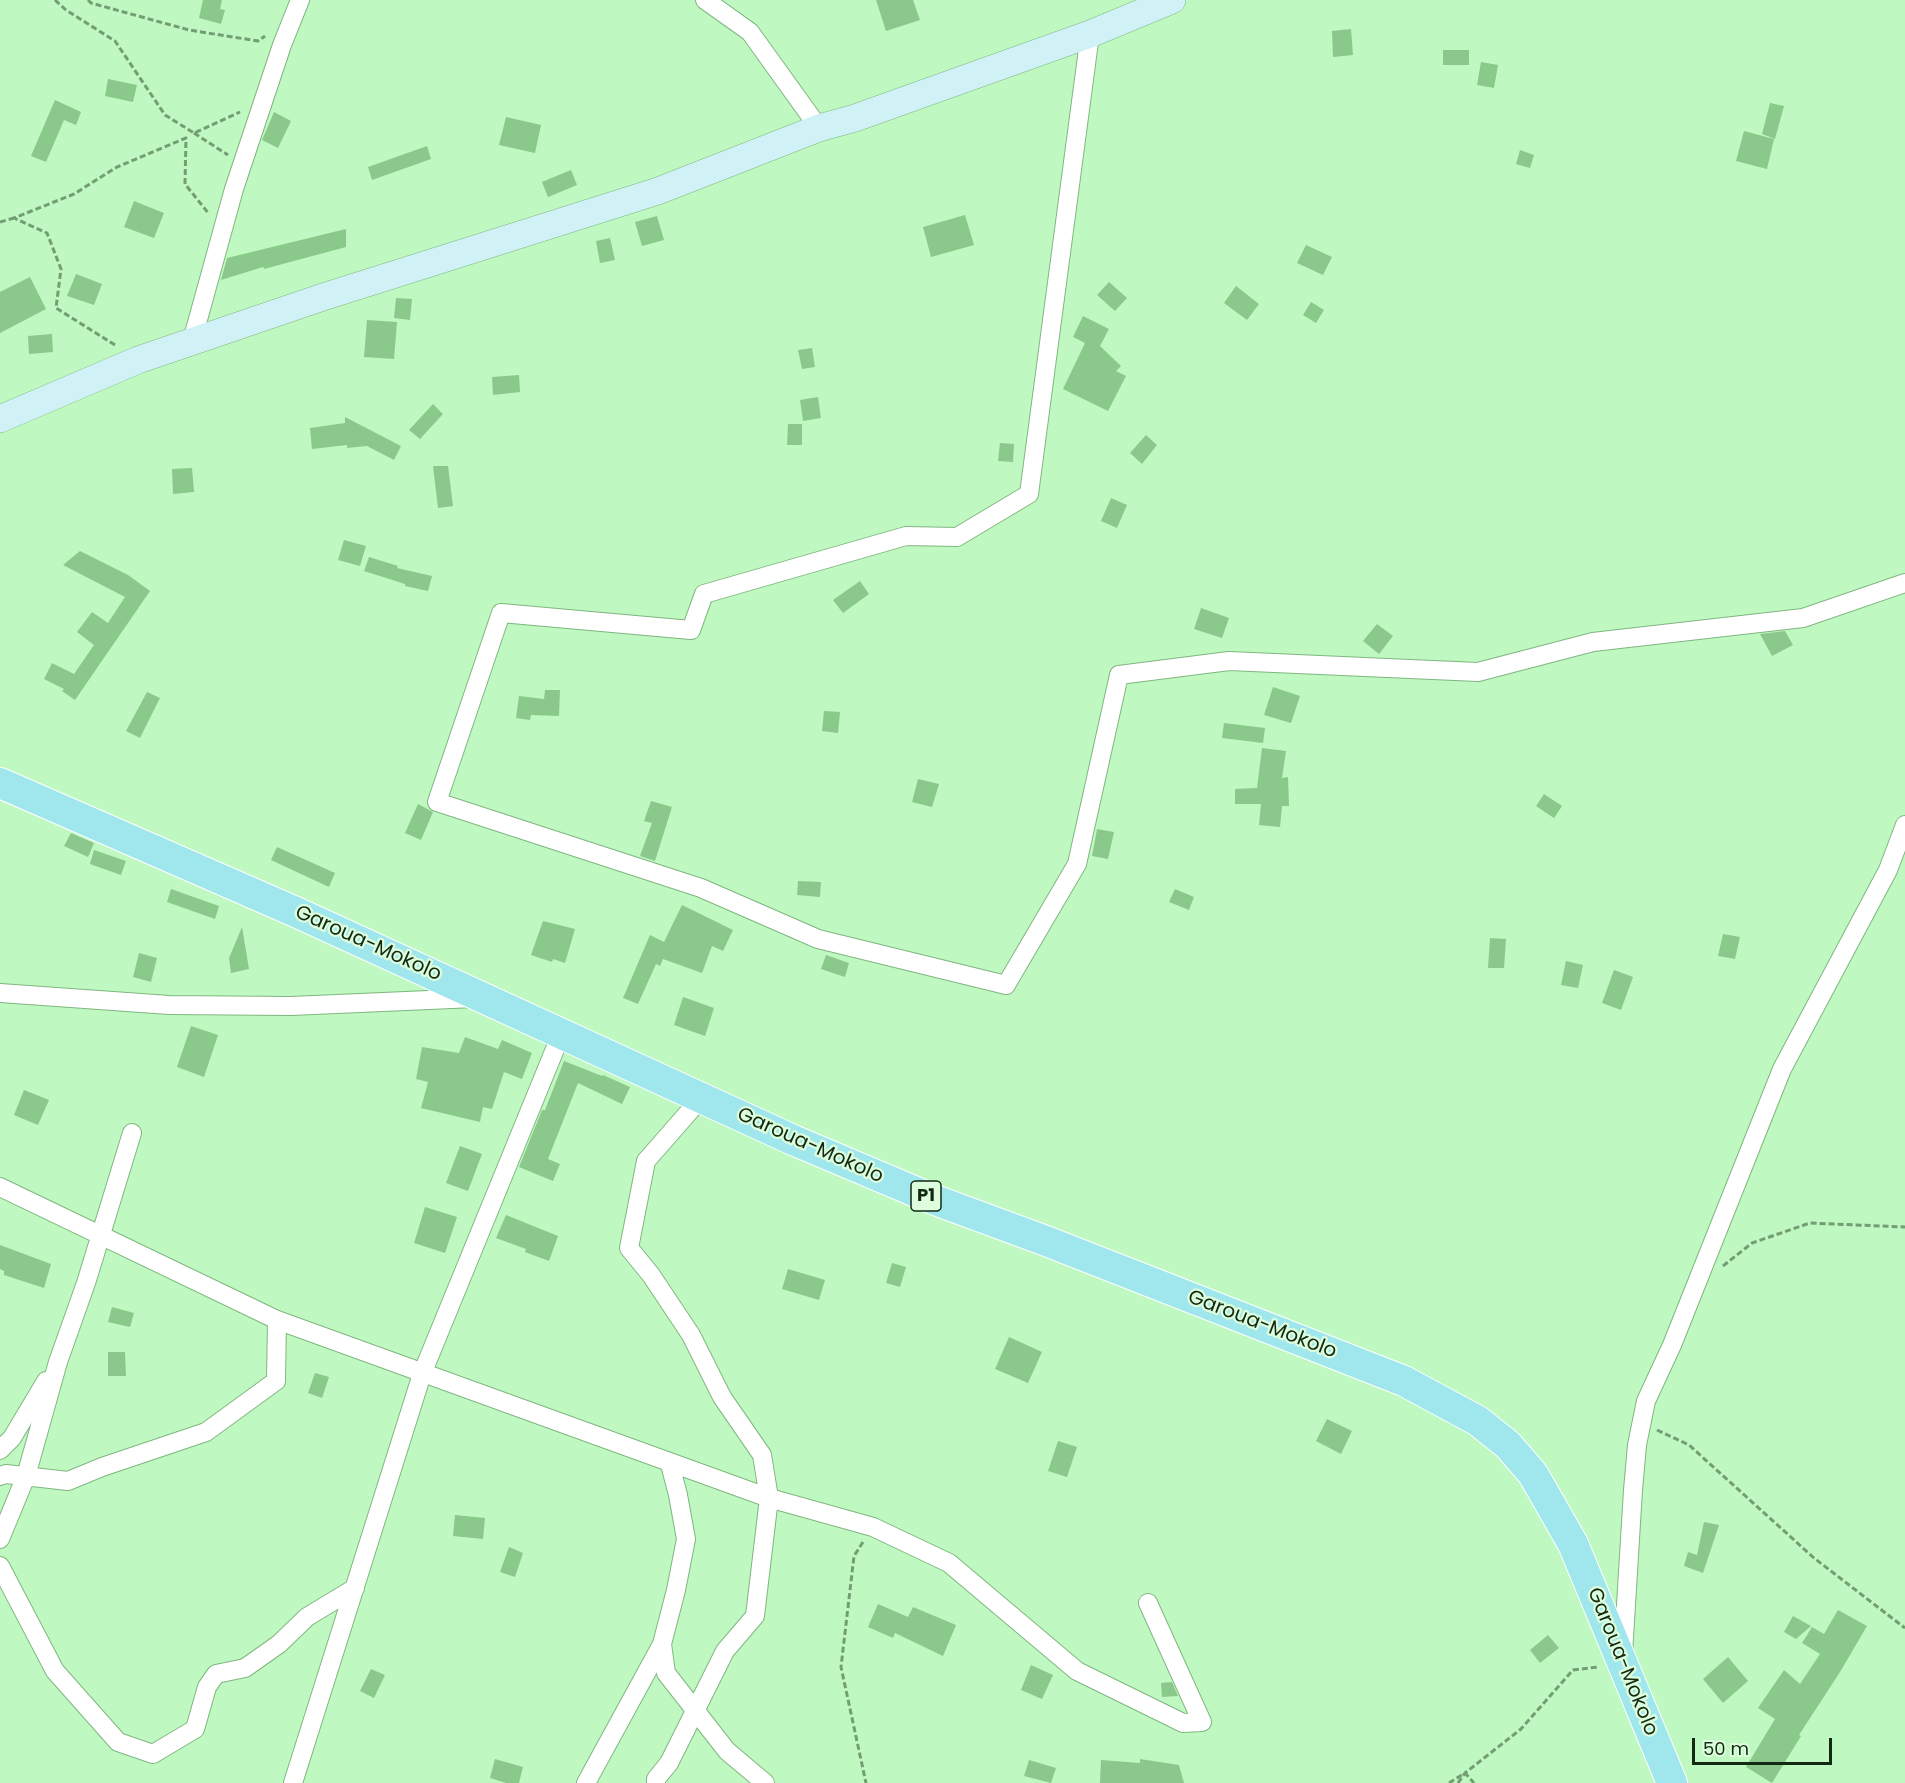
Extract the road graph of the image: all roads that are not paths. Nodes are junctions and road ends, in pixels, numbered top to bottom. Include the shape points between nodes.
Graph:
1 (300, 0) edge
2 (705, 0) edge
3 (1172, 0) edge
4 (1090, 34) junction
5 (819, 128) junction
6 (192, 341) junction
7 (0, 419) edge
8 (1905, 583) edge
9 (0, 783) edge
10 (1905, 825) edge
11 (0, 993) edge
12 (485, 997) junction
13 (562, 1032) junction
14 (702, 1097) junction
15 (132, 1133) dead end
16 (0, 1187) edge
17 (100, 1236) junction
18 (277, 1320) junction
19 (58, 1362) junction
20 (422, 1374) junction
21 (0, 1450) edge
22 (672, 1463) junction
23 (0, 1476) edge
24 (26, 1476) junction
25 (769, 1498) junction
26 (0, 1539) edge
27 (0, 1566) edge
28 (355, 1588) junction
29 (1148, 1603) dead end
30 (662, 1644) junction
31 (1622, 1663) junction
32 (696, 1710) junction
33 (293, 1783) edge
34 (586, 1783) edge
35 (656, 1783) edge
36 (765, 1783) edge
37 (1672, 1783) edge

1 - 6 street via 234,189
2 - 5 street via 750,32
3 - 4 main road
4 - 5 main road
4 - 8 street via 1029,494 957,537 906,536 704,594 691,630 501,613 437,802 701,888 818,939 1006,985 1077,864 1119,675 1229,661 1478,672 1593,642 1803,618
5 - 6 main road via 658,191
6 - 7 main road
9 - 12 main road, Garoua-Mokolo / P1
10 - 31 street via 1888,870 1782,1069 1646,1401 1637,1445
11 - 12 street via 169,1005 291,1006
12 - 13 main road, Garoua-Mokolo / P1
13 - 14 main road, Garoua-Mokolo / P1
13 - 20 street
14 - 25 street via 646,1161 629,1248 691,1335 722,1396 762,1455
14 - 31 main road, Garoua-Mokolo / P1 via 935,1200 1404,1381 1478,1421 1508,1445 1548,1498 1574,1544
15 - 17 street
16 - 17 street
17 - 18 street
17 - 19 street
18 - 20 street
18 - 24 street via 276,1381 206,1432 68,1481
19 - 21 street via 12,1438
19 - 24 street
20 - 22 street
20 - 28 street
22 - 25 street
22 - 30 street via 686,1539
23 - 24 street
24 - 26 street
25 - 29 street via 873,1527 949,1563 1077,1671 1183,1723 1202,1722
25 - 32 street via 755,1616 725,1651
27 - 28 street via 56,1671 118,1742 153,1754 195,1729 207,1687 216,1674 245,1668 279,1644 307,1617
28 - 33 street
30 - 32 street via 666,1672
30 - 34 street
31 - 37 main road, Garoua-Mokolo / P1
32 - 35 street
32 - 36 street via 727,1751

